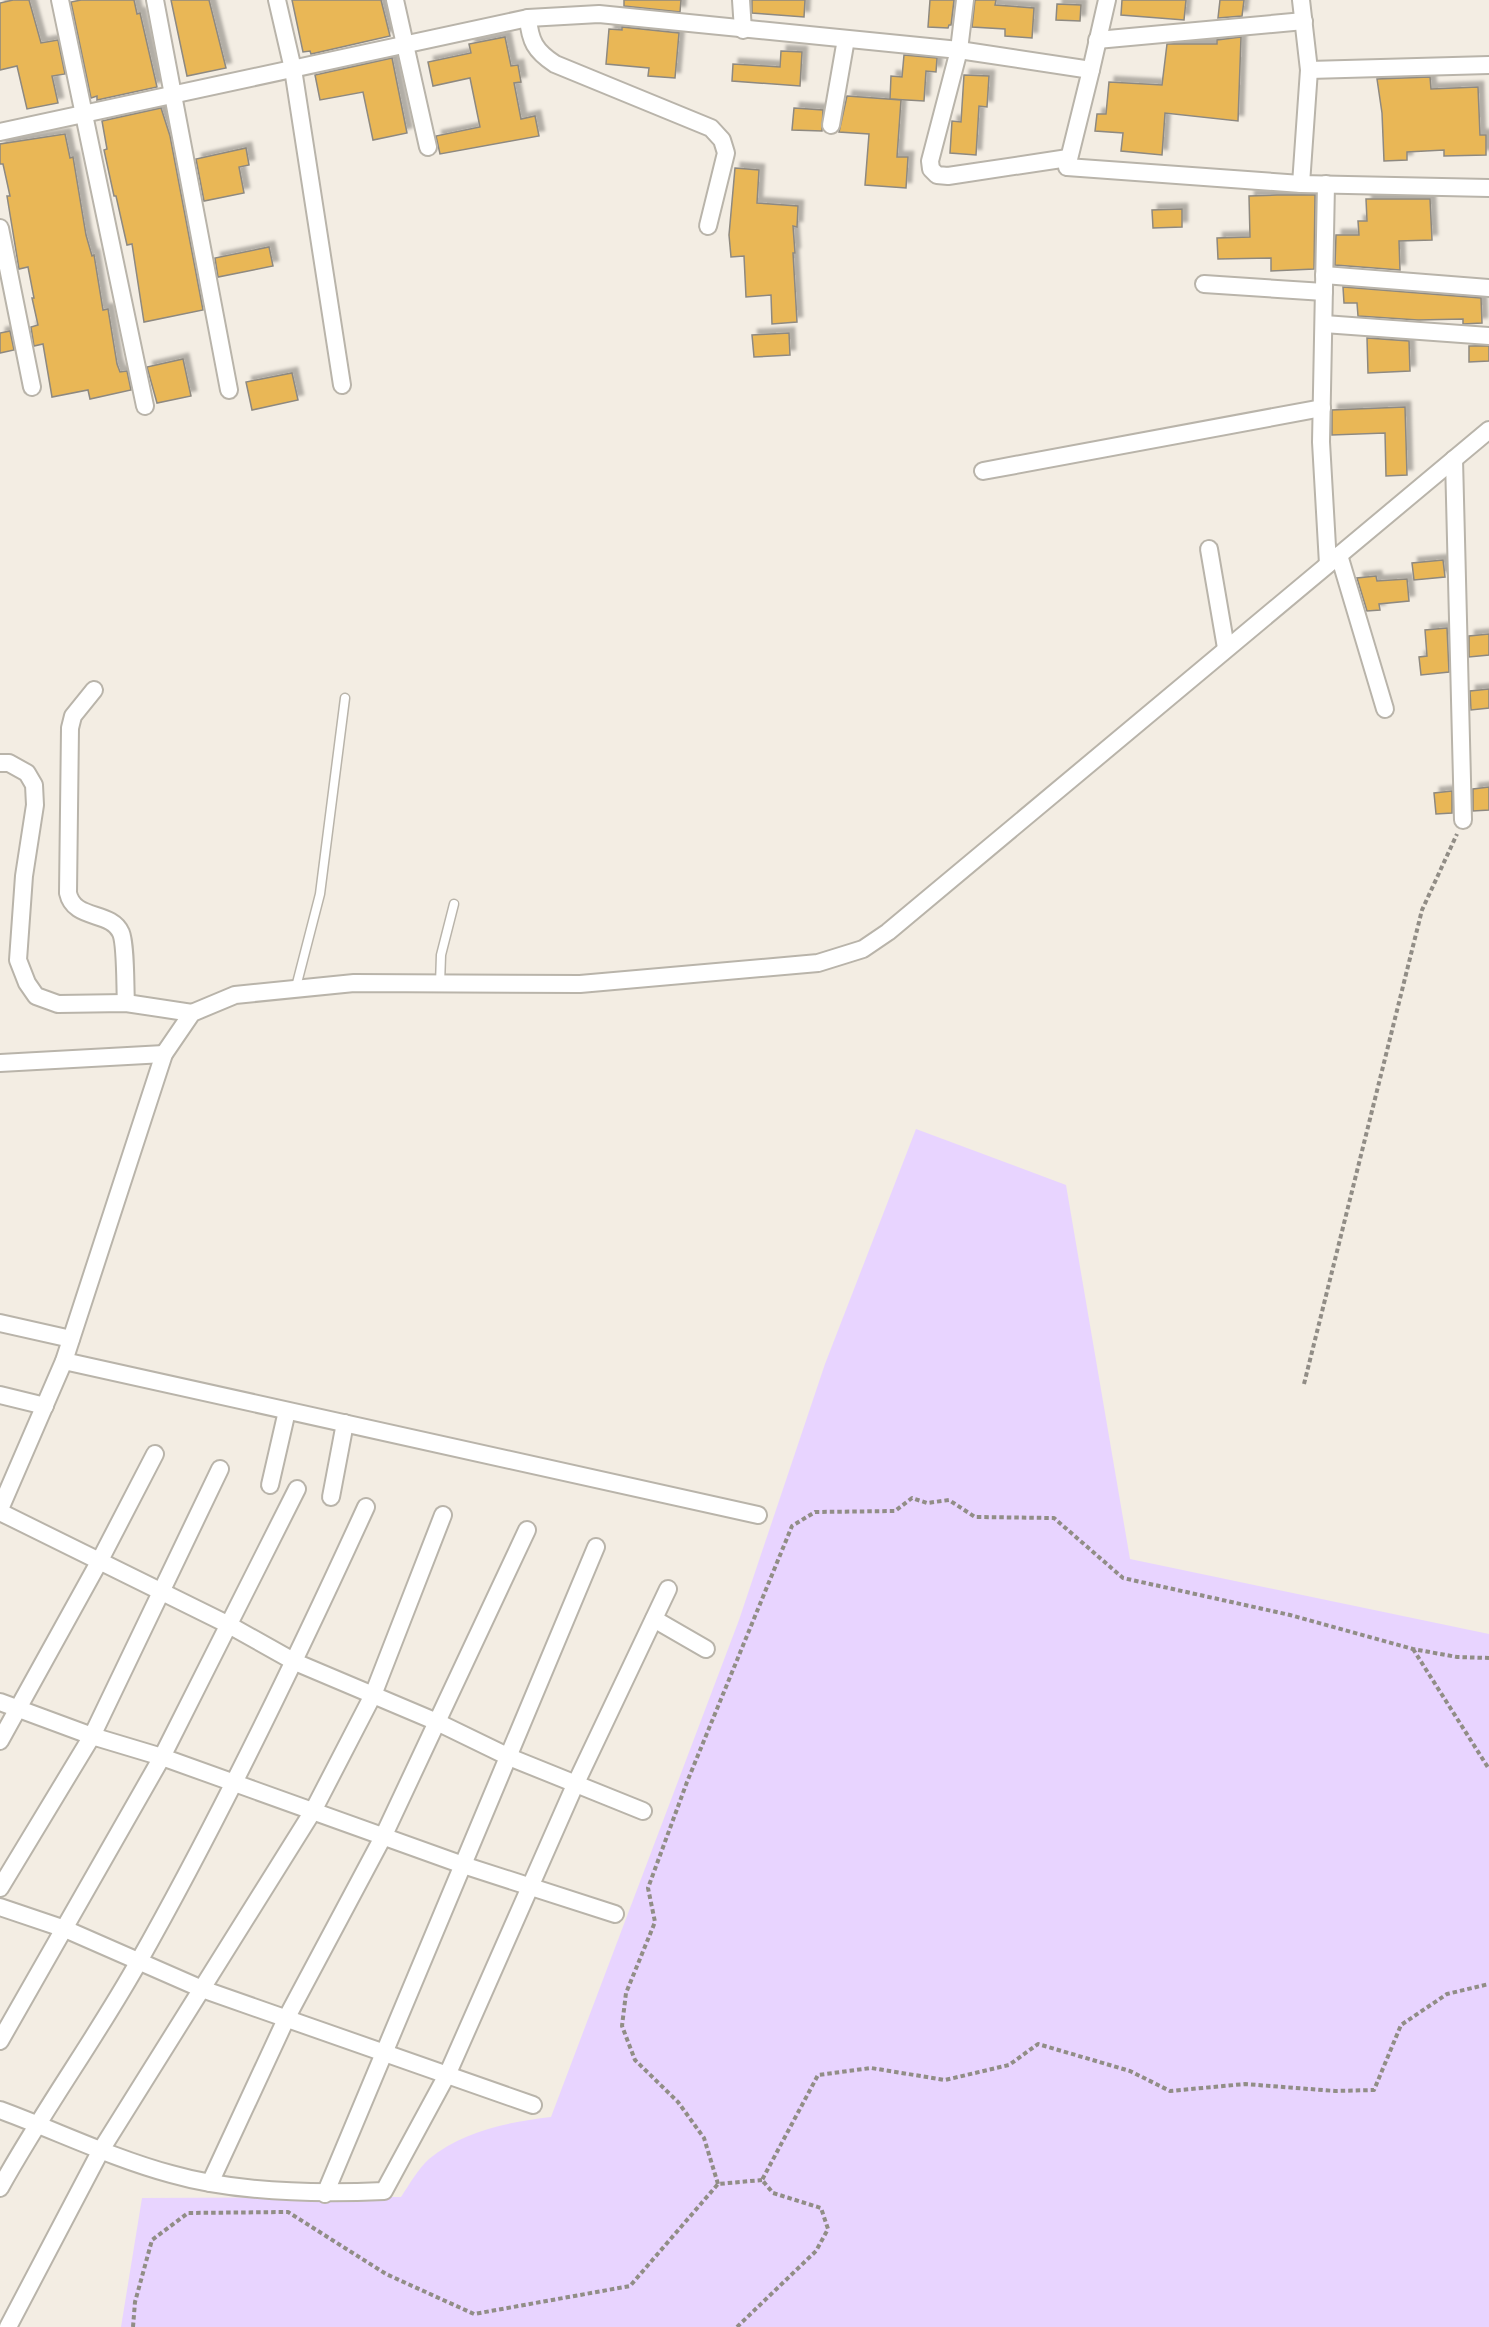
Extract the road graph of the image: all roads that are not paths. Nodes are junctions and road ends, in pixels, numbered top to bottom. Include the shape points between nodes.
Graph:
1 (60, 0) edge
2 (155, 0) edge
3 (277, 0) edge
4 (395, 0) edge
5 (741, 0) edge
6 (965, 0) edge
7 (1107, 0) edge
8 (1301, 0) edge
9 (528, 18) junction
10 (1304, 21) junction
11 (743, 30) junction
12 (846, 39) junction
13 (1097, 40) junction
14 (406, 44) junction
15 (959, 50) junction
16 (1489, 65) edge
17 (293, 69) junction
18 (1090, 70) junction
19 (1309, 70) junction
20 (173, 94) junction
21 (86, 114) junction
22 (831, 125) dead end
23 (0, 132) edge
24 (428, 147) dead end
25 (1068, 158) junction
26 (1301, 184) junction
27 (1326, 184) junction
28 (1489, 188) edge
29 (708, 226) dead end
30 (0, 228) edge
31 (1324, 275) junction
32 (1203, 284) dead end
33 (1489, 288) edge
34 (1324, 292) junction
35 (1324, 324) junction
36 (1489, 336) edge
37 (342, 385) dead end
38 (32, 387) dead end
39 (229, 390) dead end
40 (144, 406) dead end
41 (1322, 408) junction
42 (1489, 430) edge
43 (1454, 459) junction
44 (983, 471) dead end
45 (1209, 549) dead end
46 (1333, 560) junction
47 (1226, 648) junction
48 (94, 690) dead end
49 (345, 698) dead end
50 (1385, 709) dead end
51 (0, 763) edge
52 (1464, 820) road end
53 (454, 904) dead end
54 (440, 984) junction
55 (297, 987) junction
56 (126, 1003) junction
57 (192, 1013) junction
58 (164, 1054) junction
59 (0, 1064) edge
60 (0, 1323) edge
61 (71, 1339) junction
62 (64, 1361) junction
63 (0, 1395) edge
64 (45, 1406) junction
65 (287, 1411) junction
66 (345, 1423) junction
67 (155, 1454) dead end
68 (220, 1469) dead end
69 (270, 1485) dead end
70 (297, 1489) dead end
71 (331, 1497) dead end
72 (366, 1507) dead end
73 (0, 1510) edge
74 (443, 1515) dead end
75 (758, 1515) dead end
76 (527, 1530) dead end
77 (596, 1547) dead end
78 (99, 1562) junction
79 (668, 1589) dead end
80 (161, 1592) junction
81 (654, 1619) junction
82 (229, 1625) junction
83 (706, 1649) dead end
84 (295, 1662) junction
85 (373, 1695) junction
86 (0, 1702) edge
87 (18, 1708) junction
88 (437, 1722) junction
89 (92, 1736) junction
90 (0, 1742) edge
91 (162, 1757) junction
92 (508, 1757) junction
93 (233, 1783) junction
94 (575, 1785) junction
95 (313, 1811) junction
96 (643, 1811) dead end
97 (383, 1837) junction
98 (463, 1865) junction
99 (531, 1885) junction
100 (0, 1888) edge
101 (0, 1907) edge
102 (615, 1914) dead end
103 (65, 1929) junction
104 (139, 1962) junction
105 (202, 1989) junction
106 (287, 2017) junction
107 (0, 2041) edge
108 (384, 2054) junction
109 (448, 2073) junction
110 (533, 2105) dead end
111 (0, 2110) edge
112 (36, 2123) junction
113 (101, 2150) junction
114 (210, 2183) junction
115 (0, 2188) edge
116 (325, 2194) junction
117 (8, 2327) edge

1 - 21 street
2 - 20 street
3 - 17 street
4 - 14 street
5 - 11 street
6 - 15 street
7 - 13 street
8 - 10 street
9 - 11 street via 599,14
9 - 14 street
9 - 29 street via 530,40 539,54 711,128 722,140 726,153
10 - 13 street
10 - 19 street
11 - 12 street
12 - 15 street
12 - 22 street
13 - 18 street
14 - 17 street
14 - 24 street
15 - 18 street
15 - 25 street via 931,169 948,176
16 - 19 street
17 - 20 street
17 - 37 street
18 - 25 street
19 - 26 street
20 - 21 street
20 - 39 street
21 - 23 street
21 - 40 street
25 - 26 street via 1067,167
26 - 27 street
27 - 28 street
27 - 31 street
30 - 38 street
31 - 33 street
31 - 34 street
32 - 34 street
34 - 35 street
35 - 36 street
35 - 41 street
41 - 44 street
41 - 46 street via 1321,441
42 - 43 street
43 - 46 street
43 - 52 street
45 - 47 street
46 - 47 street
46 - 50 street
47 - 54 street via 863,949 818,963 580,984
48 - 56 street via 74,716 70,728 68,893 76,909 114,924 121,933
49 - 55 lane via 320,894
51 - 56 street via 9,763 27,773 33,785 35,805 24,876 18,960 27,983 36,996 58,1004
53 - 54 lane via 441,955
54 - 55 street
55 - 57 street via 235,995
56 - 57 street
57 - 58 street
58 - 59 street
58 - 61 street
60 - 61 street
61 - 62 street
62 - 64 street
62 - 65 street
63 - 64 street
64 - 73 street
65 - 66 street
65 - 69 street
66 - 71 street
66 - 75 street
67 - 78 street
68 - 80 street
70 - 82 street
72 - 84 street
73 - 78 street
74 - 85 street
76 - 88 street
77 - 92 street
78 - 80 street
78 - 87 street
79 - 81 street
80 - 82 street
80 - 89 street
81 - 83 street
81 - 94 street
82 - 84 street
82 - 91 street
84 - 85 street
84 - 93 street
85 - 88 street
85 - 95 street
86 - 87 street
87 - 89 street
87 - 90 street
88 - 92 street
88 - 97 street
89 - 91 street
89 - 100 street
91 - 93 street
91 - 103 street
92 - 94 street
92 - 98 street
93 - 95 street
93 - 104 street
94 - 96 street
94 - 99 street
95 - 97 street
95 - 105 street
97 - 98 street
97 - 106 street
98 - 99 street
98 - 108 street
99 - 102 street
99 - 109 street
101 - 103 street
103 - 104 street
103 - 107 street
104 - 105 street
104 - 112 street
105 - 106 street
105 - 113 street
106 - 108 street
106 - 114 street
108 - 109 street
108 - 116 street
109 - 110 street
109 - 116 street via 384,2191
111 - 112 street
112 - 113 street
112 - 115 street
113 - 114 street
113 - 117 street
114 - 116 street

